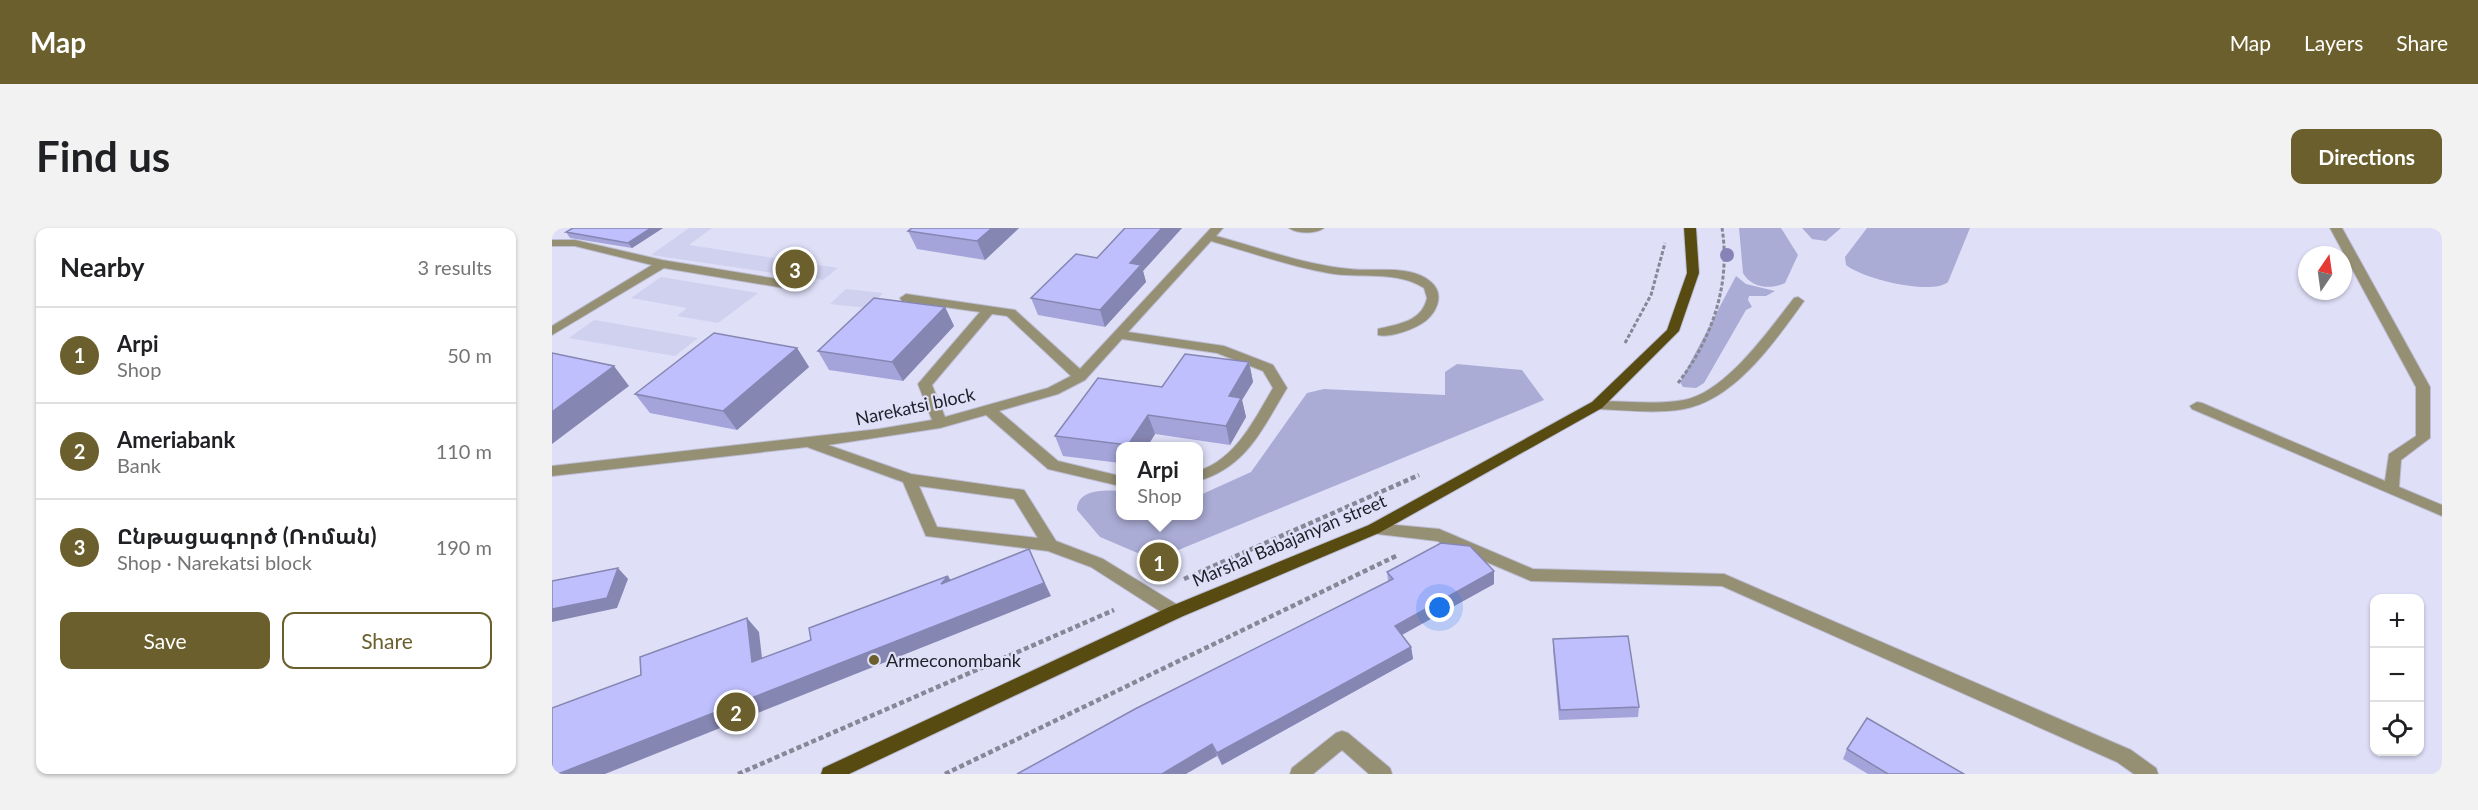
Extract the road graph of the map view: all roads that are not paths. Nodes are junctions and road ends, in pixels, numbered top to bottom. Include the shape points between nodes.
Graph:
1 (1294, 228) edge
2 (1318, 228) edge
3 (1690, 228) edge
4 (2336, 228) edge
5 (1213, 232) edge
6 (552, 243) edge
7 (662, 264) junction
8 (796, 286) dead end
9 (906, 298) dead end
10 (1798, 301) dead end
11 (989, 310) junction
12 (552, 331) edge
13 (1382, 332) dead end
14 (1121, 335) junction
15 (1080, 376) junction
16 (1597, 405) junction
17 (2197, 406) dead end
18 (988, 409) junction
19 (940, 423) junction
20 (809, 443) junction
21 (552, 471) edge
22 (1203, 475) edge
23 (909, 479) junction
24 (1116, 480) edge
25 (2392, 488) junction
26 (2442, 511) edge
27 (1374, 529) junction
28 (1050, 545) junction
29 (1176, 612) junction
30 (830, 774) edge
31 (1299, 774) edge
32 (1383, 774) edge
33 (2149, 774) edge

1 - 2 street
3 - 16 main road, Marshal Babajanyan street via 1693,273 1673,331
4 - 25 street via 2423,387 2423,438 2394,458
5 - 13 street via 1343,272 1400,276 1429,285 1434,303 1425,314 1410,325
5 - 14 street, Narekatsi block
6 - 7 street via 575,243
7 - 8 street
7 - 12 street
9 - 11 street
10 - 16 street via 1736,375 1693,402
11 - 15 street via 1011,313
11 - 19 street via 925,384
14 - 15 street, Narekatsi block
14 - 22 street via 1219,349 1268,368 1280,388 1238,454
15 - 18 street, Narekatsi block via 1053,391
16 - 27 main road, Marshal Babajanyan street
17 - 25 street
18 - 19 street, Narekatsi block
18 - 24 street via 1053,465
19 - 20 street, Narekatsi block
20 - 21 street, Narekatsi block
20 - 23 street
23 - 28 street via 1019,494
23 - 28 street via 932,532
25 - 26 street
27 - 29 main road, Marshal Babajanyan street
27 - 33 street via 1440,535 1531,574 1724,580 2124,756
28 - 29 street via 1097,563
29 - 30 main road, Marshal Babajanyan street
31 - 32 street via 1342,739

